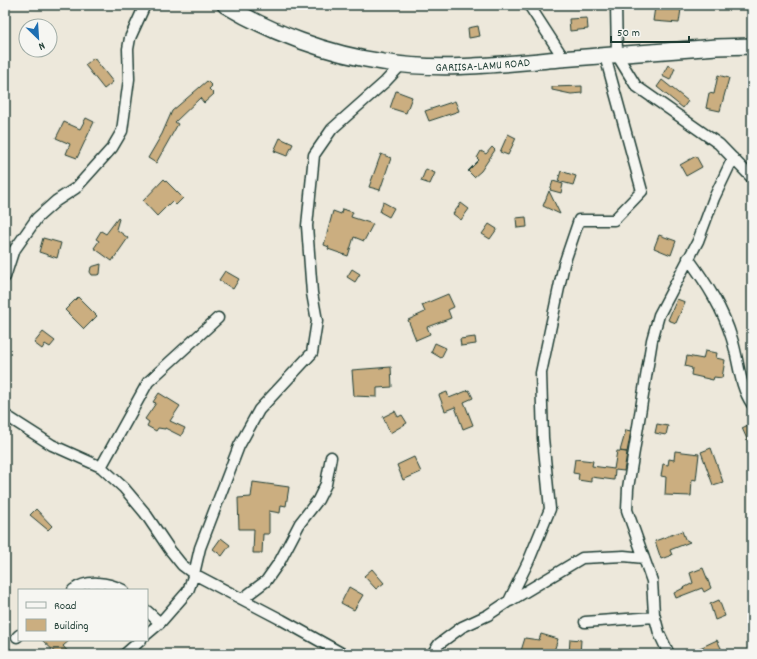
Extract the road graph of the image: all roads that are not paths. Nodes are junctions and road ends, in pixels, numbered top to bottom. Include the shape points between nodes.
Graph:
1 (145, 5) edge
2 (225, 5) edge
3 (529, 5) edge
4 (616, 5) edge
5 (752, 46) edge
6 (611, 56) junction
7 (564, 59) junction
8 (402, 65) junction
9 (733, 158) junction
10 (752, 178) edge
11 (688, 258) junction
12 (5, 277) edge
13 (218, 318) dead end
14 (752, 404) edge
15 (5, 415) edge
16 (331, 457) dead end
17 (102, 467) junction
18 (644, 558) junction
19 (194, 574) junction
20 (75, 589) edge
21 (121, 589) edge
22 (242, 599) junction
23 (509, 601) junction
24 (148, 612) edge
25 (655, 618) junction
26 (585, 622) dead end
27 (160, 623) junction
28 (148, 633) edge
29 (140, 641) edge
30 (125, 654) edge
31 (343, 654) edge
32 (432, 654) edge
33 (669, 654) edge

1 - 12 street via 130,38 129,79 122,131 112,148 76,188 37,218 13,252
2 - 8 street, GARIISA-LAMU ROAD via 256,23 308,43
3 - 7 street
4 - 6 street
5 - 6 street, GARIISA-LAMU ROAD
6 - 7 street, GARIISA-LAMU ROAD
6 - 9 street via 636,86 704,133
6 - 23 street via 642,191 614,220 579,220 564,264 541,374 543,438 550,509
7 - 8 street, GARIISA-LAMU ROAD via 466,66
8 - 19 street via 332,129 314,155 307,226 312,294 317,321 312,353 259,410 239,446 200,548
9 - 10 street
9 - 11 street via 698,241
11 - 14 street via 722,309 737,358 742,387
11 - 18 street via 659,315 652,340 628,488 627,510
13 - 17 street via 148,382
15 - 17 street via 52,445
16 - 22 street via 326,484 318,500 300,523 280,561 266,581
17 - 19 street via 124,488 182,565
18 - 23 street via 582,558
18 - 25 street via 652,581
19 - 22 street
19 - 27 street via 188,591
20 - 21 street via 91,582 112,584
22 - 31 street
23 - 32 street via 488,615 462,627 439,644
24 - 27 street
25 - 26 street
25 - 33 street
27 - 28 street
29 - 30 street

